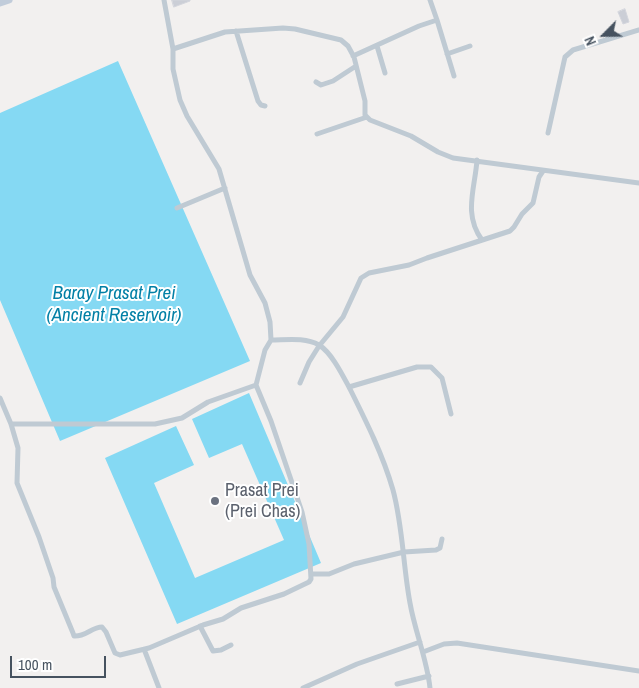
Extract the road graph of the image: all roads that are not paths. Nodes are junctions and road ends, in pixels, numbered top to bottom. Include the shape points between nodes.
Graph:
1 (9, 0) edge
2 (164, 0) edge
3 (430, 0) edge
4 (0, 3) edge
5 (437, 20) junction
6 (639, 30) edge
7 (236, 32) junction
8 (377, 46) junction
9 (470, 46) dead end
10 (174, 49) junction
11 (447, 54) junction
12 (353, 56) junction
13 (356, 66) junction
14 (385, 73) dead end
15 (454, 76) dead end
16 (316, 82) dead end
17 (265, 106) dead end
18 (367, 117) junction
19 (548, 133) dead end
20 (317, 134) dead end
21 (477, 160) junction
22 (543, 171) junction
23 (639, 183) edge
24 (225, 188) junction
25 (178, 208) dead end
26 (482, 240) junction
27 (271, 340) junction
28 (320, 346) junction
29 (300, 383) dead end
30 (256, 385) junction
31 (349, 387) junction
32 (0, 398) edge
33 (3, 412) edge
34 (451, 414) dead end
35 (11, 424) junction
36 (442, 540) dead end
37 (404, 552) junction
38 (312, 574) junction
39 (200, 626) junction
40 (420, 642) junction
41 (231, 645) dead end
42 (144, 649) junction
43 (423, 652) junction
44 (639, 671) edge
45 (429, 676) junction
46 (397, 684) dead end
47 (159, 688) edge
48 (303, 688) edge
49 (430, 688) edge

1 - 4 main road
2 - 10 street
3 - 5 street
5 - 8 street
5 - 11 street
6 - 19 street via 567,53
7 - 10 street via 226,32
7 - 12 street via 296,29 341,40
7 - 17 street via 258,101
8 - 12 street
8 - 14 street
9 - 11 street
10 - 24 street via 173,69 180,100 219,169
11 - 15 street
12 - 13 street
13 - 16 street via 327,84
13 - 18 street
18 - 20 street
18 - 21 street via 453,158
21 - 22 street
21 - 26 street via 470,210
22 - 23 street
22 - 26 street via 533,203 514,227 506,233
24 - 25 street
24 - 27 street via 250,275 265,303
26 - 28 street via 417,263 364,276 342,317
27 - 28 street via 307,341
27 - 30 street via 265,350
28 - 29 street
28 - 31 street
30 - 35 street via 208,402 182,418 155,424
30 - 38 street via 302,512
31 - 34 street via 417,367 431,368 442,378
31 - 37 street via 394,492
32 - 33 street
33 - 35 street
35 - 42 street via 18,448 17,483 74,636 100,626 116,653 122,655
36 - 37 street via 438,550
37 - 38 street via 354,564 329,574
37 - 40 street via 410,603
38 - 39 street via 306,584 246,605 223,619
39 - 41 street via 213,650
39 - 42 street
40 - 43 street
40 - 48 street
42 - 47 street
43 - 44 street via 457,643
43 - 45 street
45 - 46 street
45 - 49 street

